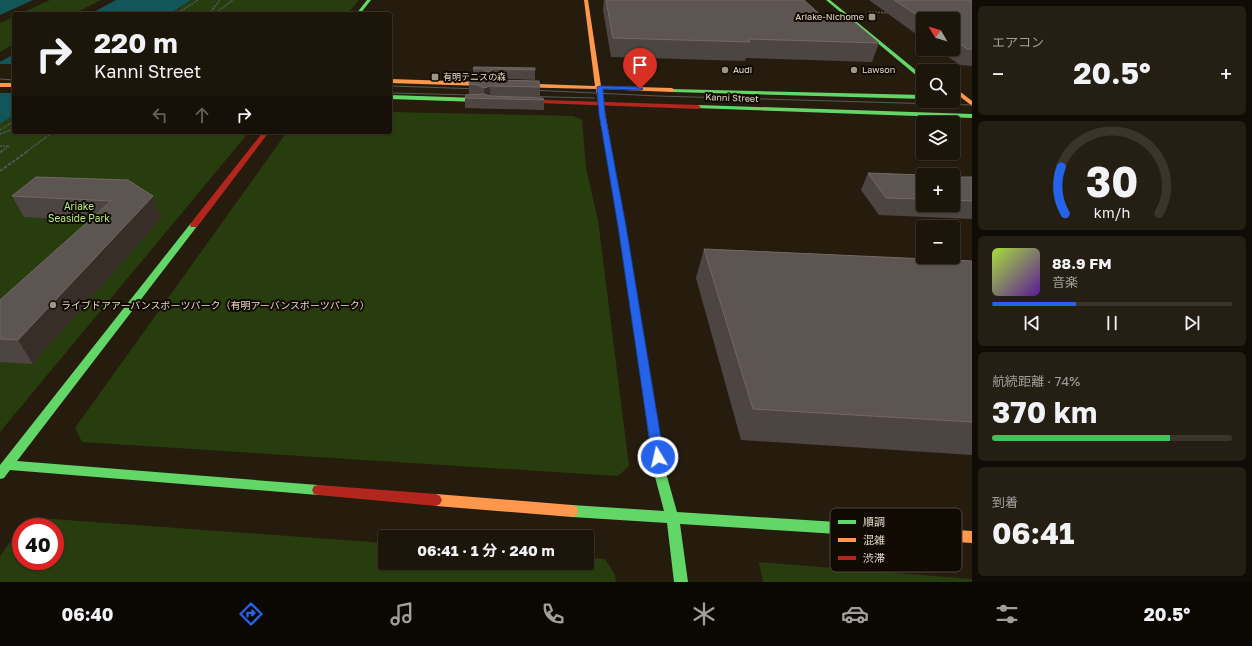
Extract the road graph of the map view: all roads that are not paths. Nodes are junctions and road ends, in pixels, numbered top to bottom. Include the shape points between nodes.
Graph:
1 (369, 0) edge
2 (586, 0) edge
3 (828, 0) edge
4 (841, 0) edge
5 (360, 12) edge
6 (877, 28) dead end
7 (916, 73) edge
8 (392, 81) edge
9 (0, 84) edge
10 (482, 84) edge
11 (502, 84) edge
12 (12, 85) edge
13 (600, 87) junction
14 (960, 93) edge
15 (392, 97) edge
16 (916, 98) edge
17 (478, 100) edge
18 (970, 100) edge
19 (505, 101) edge
20 (960, 101) edge
21 (601, 104) junction
22 (960, 106) edge
23 (971, 116) edge
24 (264, 134) edge
25 (7, 465) junction
26 (0, 474) edge
27 (673, 519) junction
28 (830, 527) edge
29 (962, 536) edge
30 (972, 537) edge
31 (680, 582) edge

1 - 5 street
2 - 13 street
3 - 7 street
4 - 6 street
8 - 10 street
9 - 12 street
11 - 13 street, Kanni Street
13 - 16 street, Kanni Street
13 - 21 street
14 - 18 street
15 - 17 street
18 - 20 street
19 - 21 street, Kanni Street
21 - 23 street, Kanni Street
21 - 27 street via 660,473
22 - 23 street
24 - 25 street
25 - 26 street
25 - 27 street
27 - 28 street via 715,519
27 - 31 street
29 - 30 street

